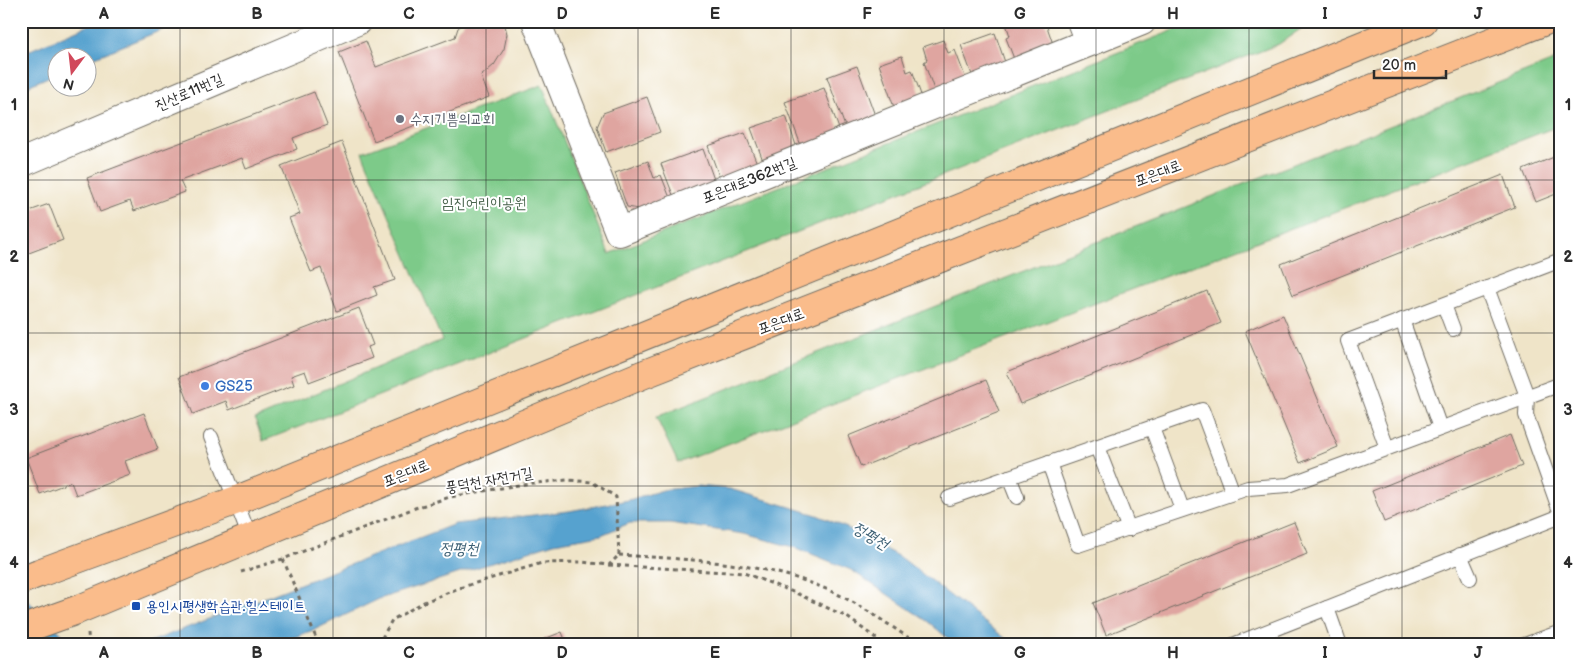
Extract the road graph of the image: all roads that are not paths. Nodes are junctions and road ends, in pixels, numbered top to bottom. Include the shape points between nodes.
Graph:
1 (357, 21) edge
2 (536, 21) edge
3 (1142, 21) edge
4 (1423, 21) edge
5 (1545, 21) edge
6 (1085, 32) edge
7 (21, 163) edge
8 (1561, 260) edge
9 (1487, 288) junction
10 (1444, 305) junction
11 (1402, 320) junction
12 (1453, 328) dead end
13 (1561, 384) edge
14 (1527, 396) junction
15 (1152, 428) junction
16 (1440, 428) junction
17 (211, 437) dead end
18 (1097, 446) junction
19 (1387, 448) junction
20 (1049, 463) junction
21 (1009, 477) junction
22 (1233, 493) junction
23 (1017, 497) dead end
24 (949, 498) dead end
25 (237, 500) junction
26 (1182, 509) junction
27 (1561, 515) edge
28 (1129, 529) junction
29 (250, 538) junction
30 (1460, 555) junction
31 (30, 576) edge
32 (1470, 578) dead end
33 (1327, 608) junction
34 (21, 630) edge
35 (1561, 632) edge
36 (1233, 645) edge
37 (1340, 645) edge
38 (1524, 645) edge

1 - 7 street, 진산로11번길
2 - 6 street, 포은대로362번길 via 619,232
3 - 6 street, 포은대로362번길
4 - 25 main road
5 - 29 main road, 포은대로 via 642,375
8 - 9 lane
9 - 10 lane
9 - 14 lane
10 - 11 lane
10 - 12 lane
11 - 16 lane
11 - 19 lane via 1348,341
13 - 14 lane
14 - 16 lane
14 - 27 lane via 1526,415
15 - 18 lane
15 - 22 lane via 1202,410
15 - 26 lane
16 - 19 lane
17 - 25 lane
18 - 20 lane
18 - 28 lane
19 - 22 lane via 1288,484 1248,488
20 - 21 lane
20 - 28 lane via 1078,545
21 - 23 lane
21 - 24 lane
22 - 26 lane
25 - 29 lane
25 - 31 main road
26 - 28 lane
27 - 30 lane
29 - 34 main road, 포은대로, bridge
30 - 32 lane
30 - 33 lane
33 - 36 lane
33 - 37 lane
35 - 38 lane

